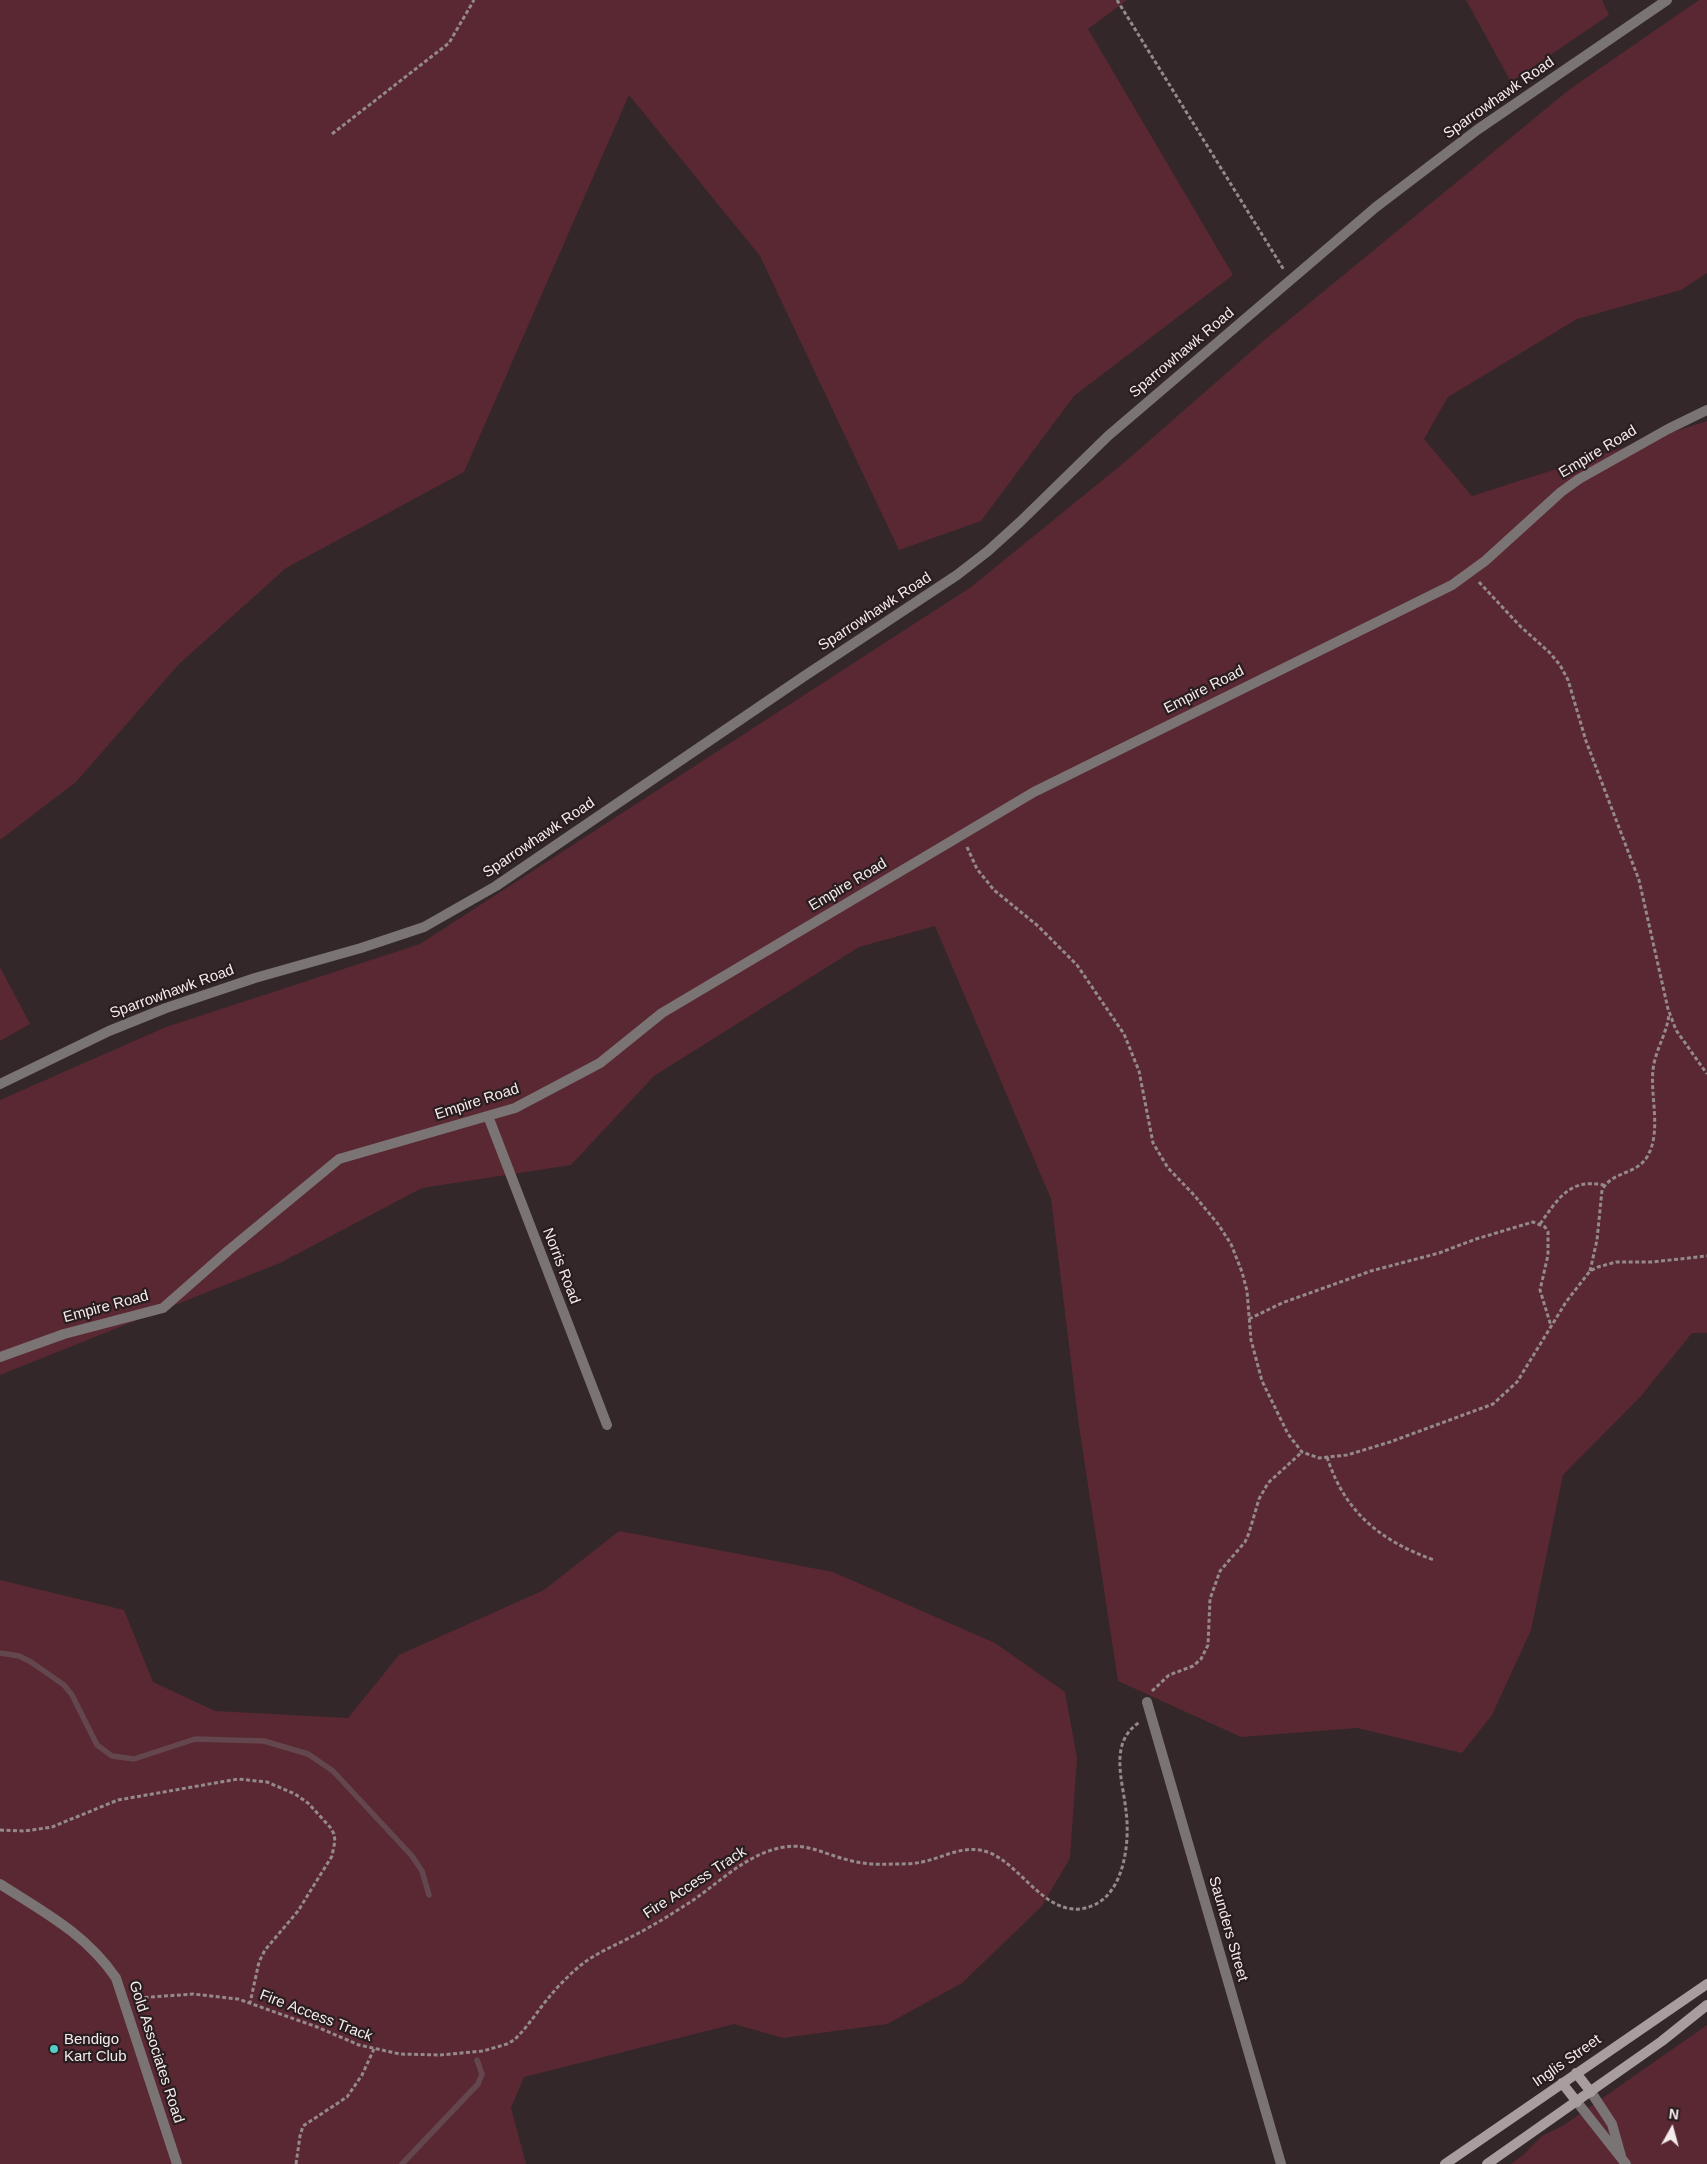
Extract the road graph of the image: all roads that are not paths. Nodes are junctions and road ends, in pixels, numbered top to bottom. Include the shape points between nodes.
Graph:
1 (1667, 0) edge
2 (1707, 410) edge
3 (1, 1081) edge
4 (488, 1116) junction
5 (0, 1357) edge
6 (606, 1425) dead end
7 (1147, 1702) road end
8 (0, 1884) edge
9 (1707, 1984) edge
10 (1707, 2005) edge
11 (1576, 2073) junction
12 (1562, 2083) junction
13 (1591, 2092) junction
14 (1577, 2102) junction
15 (1624, 2161) edge
16 (177, 2164) edge
17 (1280, 2164) edge
18 (1445, 2164) edge
19 (1487, 2164) edge

1 - 3 street, Sparrowhawk Road via 1435,161 1376,207 1108,436 1020,522 957,575 496,886 424,927 166,1008
2 - 4 street, Empire Road via 1578,479 1452,585 1034,792 662,1013 600,1063 515,1108
4 - 5 street, Empire Road via 339,1159 163,1308 64,1334
4 - 6 street, Norris Road
7 - 17 street, Saunders Street
8 - 16 street, Gold Associates Road via 87,1942 116,1978
9 - 11 main road, Inglis Street
10 - 13 main road via 1662,2042
11 - 12 main road, Inglis Street
11 - 13 main road
12 - 14 main road
12 - 18 main road, Inglis Street
13 - 14 main road
13 - 15 street via 1612,2124
14 - 15 street
14 - 19 main road

